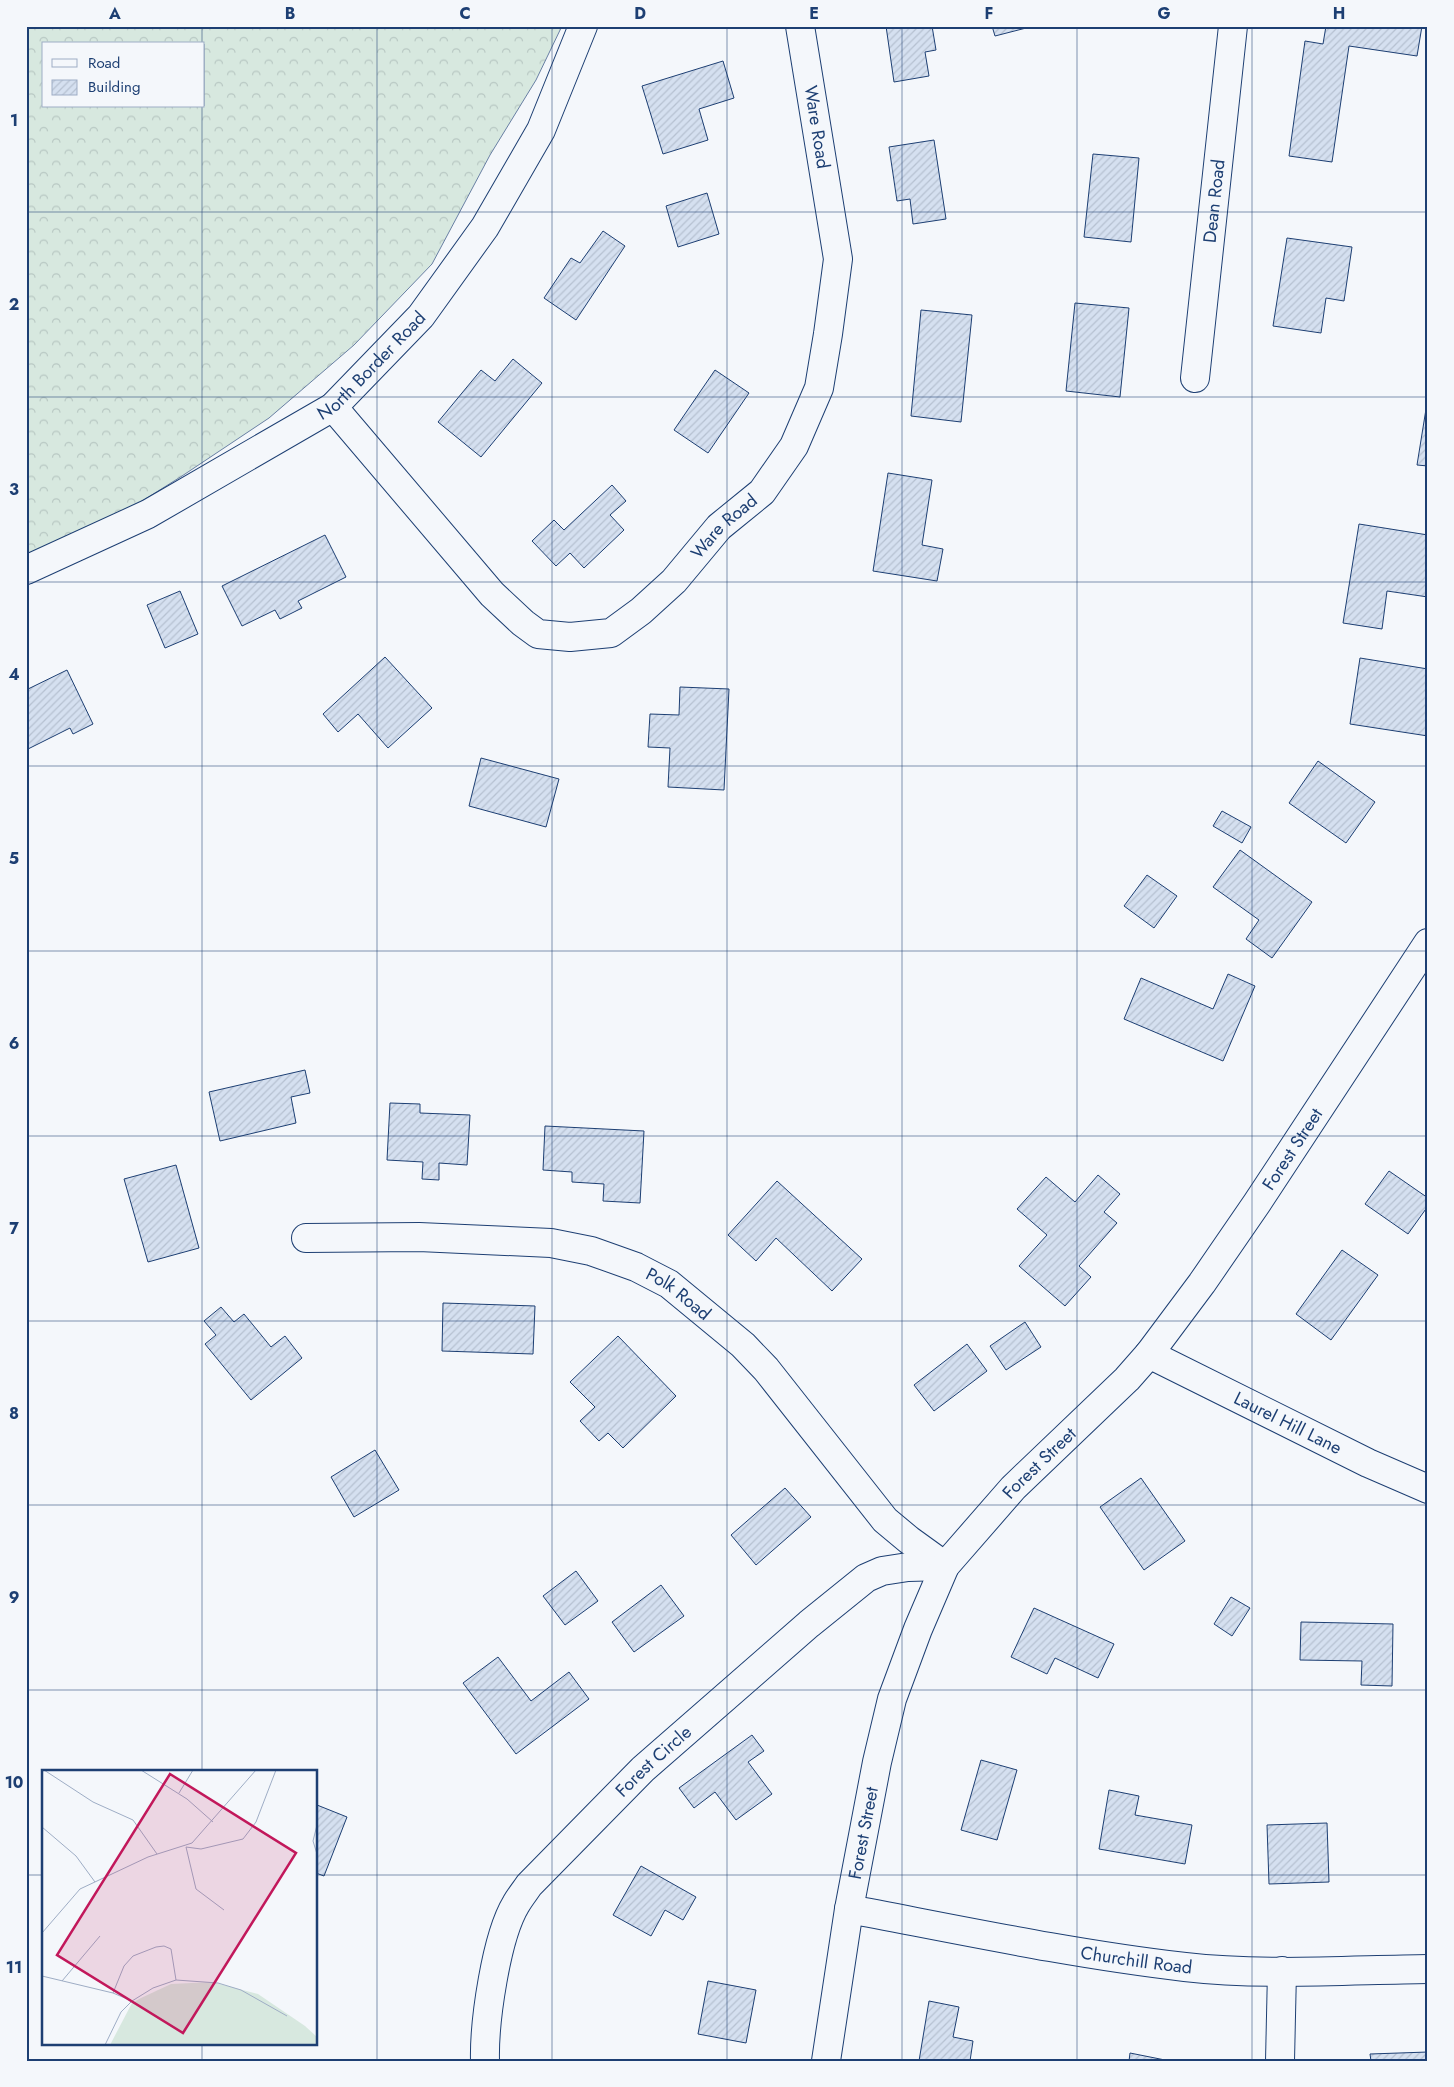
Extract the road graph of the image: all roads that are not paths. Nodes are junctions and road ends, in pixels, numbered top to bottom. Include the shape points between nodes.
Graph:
1 (583, 26) edge
2 (800, 26) edge
3 (1232, 26) edge
4 (1195, 378) dead end
5 (333, 407) junction
6 (26, 570) edge
7 (1428, 943) edge
8 (306, 1238) dead end
9 (1149, 1354) junction
10 (1428, 1489) edge
11 (945, 1566) junction
12 (849, 1909) junction
13 (1428, 1969) edge
14 (1282, 1971) junction
15 (485, 2061) edge
16 (826, 2061) edge
17 (1280, 2061) edge

1 - 5 street, North Border Road via 541,130 485,226 421,316
2 - 5 street, Ware Road via 838,259 819,388 794,446 762,492 719,527 674,581 641,611 611,633 570,637 538,634 492,594
3 - 4 street, Dean Road
5 - 6 street, North Border Road via 148,514
7 - 9 street, Forest Street via 1251,1211
8 - 11 street, Polk Road via 551,1243 592,1250 636,1267 669,1284 743,1345 766,1369 885,1520
9 - 10 street, Laurel Hill Lane via 1368,1463
9 - 11 street, Forest Street via 1013,1488
11 - 12 street, Forest Street via 892,1699
11 - 15 street, Forest Circle via 908,1566 866,1578 643,1768 529,1885 515,1905 501,1945 490,1994
12 - 14 street, Churchill Road via 1018,1941 1186,1967
12 - 16 street, Forest Street
13 - 14 street, Churchill Road
14 - 17 street

